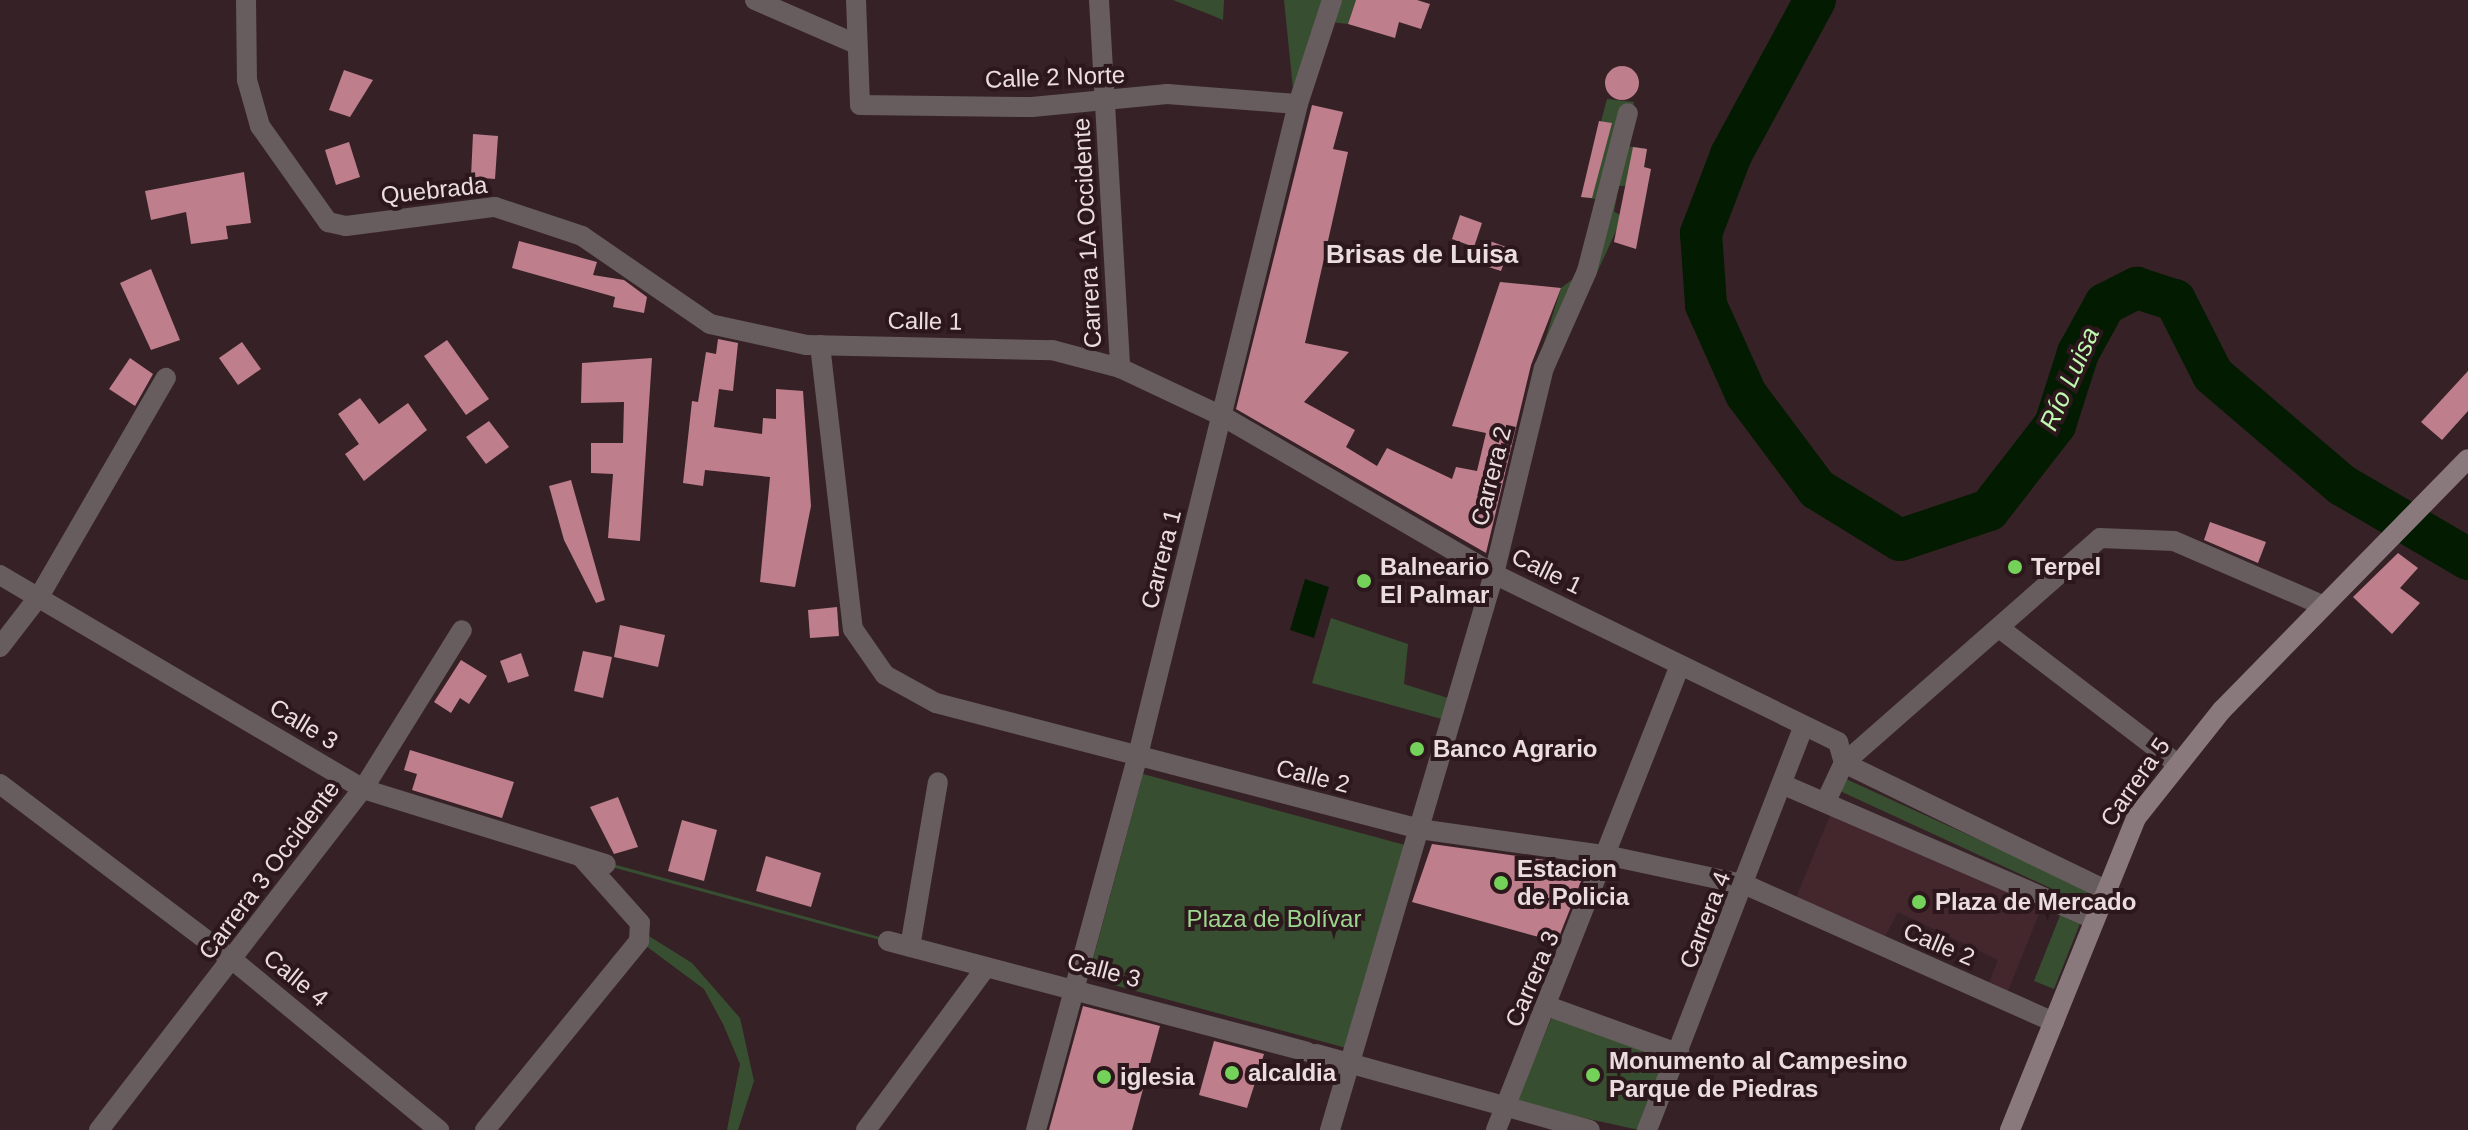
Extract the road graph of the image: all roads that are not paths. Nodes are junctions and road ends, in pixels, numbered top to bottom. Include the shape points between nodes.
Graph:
1 (246, 0) edge
2 (755, 0) edge
3 (856, 0) edge
4 (1099, 0) edge
5 (1332, 0) edge
6 (856, 44) junction
7 (1298, 104) junction
8 (1106, 105) junction
9 (1628, 113) dead end
10 (813, 345) junction
11 (1120, 368) junction
12 (166, 378) dead end
13 (1224, 417) junction
14 (2460, 472) edge
15 (1494, 574) junction
16 (0, 575) edge
17 (40, 595) junction
18 (2324, 606) junction
19 (462, 630) dead end
20 (2002, 630) junction
21 (0, 647) edge
22 (1680, 666) junction
23 (1804, 726) junction
24 (1137, 759) junction
25 (1844, 763) junction
26 (2176, 763) junction
27 (938, 782) dead end
28 (0, 784) edge
29 (1784, 785) junction
30 (363, 789) junction
31 (1827, 799) junction
32 (1419, 829) junction
33 (1610, 856) junction
34 (582, 858) junction
35 (606, 864) dead end
36 (1746, 885) junction
37 (2103, 889) junction
38 (2091, 918) junction
39 (888, 941) dead end
40 (910, 947) junction
41 (234, 961) junction
42 (986, 967) junction
43 (1074, 988) junction
44 (1550, 1007) junction
45 (2054, 1022) junction
46 (1680, 1054) junction
47 (1352, 1062) junction
48 (1504, 1106) junction
49 (99, 1130) edge
50 (439, 1130) edge
51 (485, 1130) edge
52 (866, 1130) edge
53 (1036, 1130) edge
54 (1330, 1130) edge
55 (1496, 1130) edge
56 (1590, 1130) edge
57 (1647, 1130) edge
58 (2010, 1130) edge

1 - 10 street, Quebrada via 247,80 260,126 328,222 346,226 495,207 582,236 710,324
2 - 6 street
3 - 6 street
4 - 8 street, Carrera 1A Occidente
5 - 7 street, Carrera 1
6 - 8 street, Calle 2 Norte via 860,105
7 - 8 street, Calle 2 Norte via 1167,94
7 - 13 street, Carrera 1
8 - 11 street, Carrera 1A Occidente
9 - 15 street, Carrera 2 via 1587,271 1544,368
10 - 11 street, Calle 1 via 1052,350
10 - 24 street, Calle 2 via 853,629 885,675 936,703
11 - 13 street, Calle 1
12 - 17 street
13 - 15 street, Calle 1
13 - 24 street, Carrera 1
14 - 18 main road, Carrera 5
15 - 22 street, Calle 1
15 - 32 street, Carrera 2
16 - 17 street, Calle 3
17 - 21 street
17 - 30 street, Calle 3
18 - 20 street via 2174,541 2100,538
18 - 26 main road, Carrera 5
19 - 30 street, Carrera 3 Occidente
20 - 25 street
20 - 26 street
22 - 23 street, Calle 1
22 - 33 street, Carrera 3
23 - 25 street, Calle 1 via 1838,742
23 - 29 street, Carrera 4
24 - 32 street, Calle 2
24 - 43 street, Carrera 1
25 - 31 street
25 - 37 street, Calle 1
26 - 37 main road, Carrera 5 via 2136,818
27 - 40 street
28 - 41 street, Calle 4
29 - 31 street
29 - 36 street, Carrera 4
30 - 34 street, Calle 3
30 - 41 street, Carrera 3 Occidente
31 - 38 street
32 - 33 street, Calle 2
32 - 47 street, Carrera 2
33 - 36 street, Calle 2
33 - 44 street, Carrera 3
34 - 35 street, Calle 3
34 - 51 street via 640,923 639,941
36 - 45 street, Calle 2
36 - 46 street, Carrera 4
37 - 38 main road, Carrera 5
38 - 45 main road, Carrera 5
39 - 40 street, Calle 3
40 - 42 street, Calle 3
41 - 49 street, Carrera 3 Occidente
41 - 50 street, Calle 4
42 - 43 street, Calle 3
42 - 52 street
43 - 47 street, Calle 3
43 - 53 street, Carrera 1
44 - 46 street
44 - 48 street, Carrera 3
45 - 58 main road, Carrera 5
46 - 57 street, Carrera 4
47 - 48 street, Calle 3
47 - 54 street, Carrera 2
48 - 55 street, Carrera 3
48 - 56 street, Calle 3

